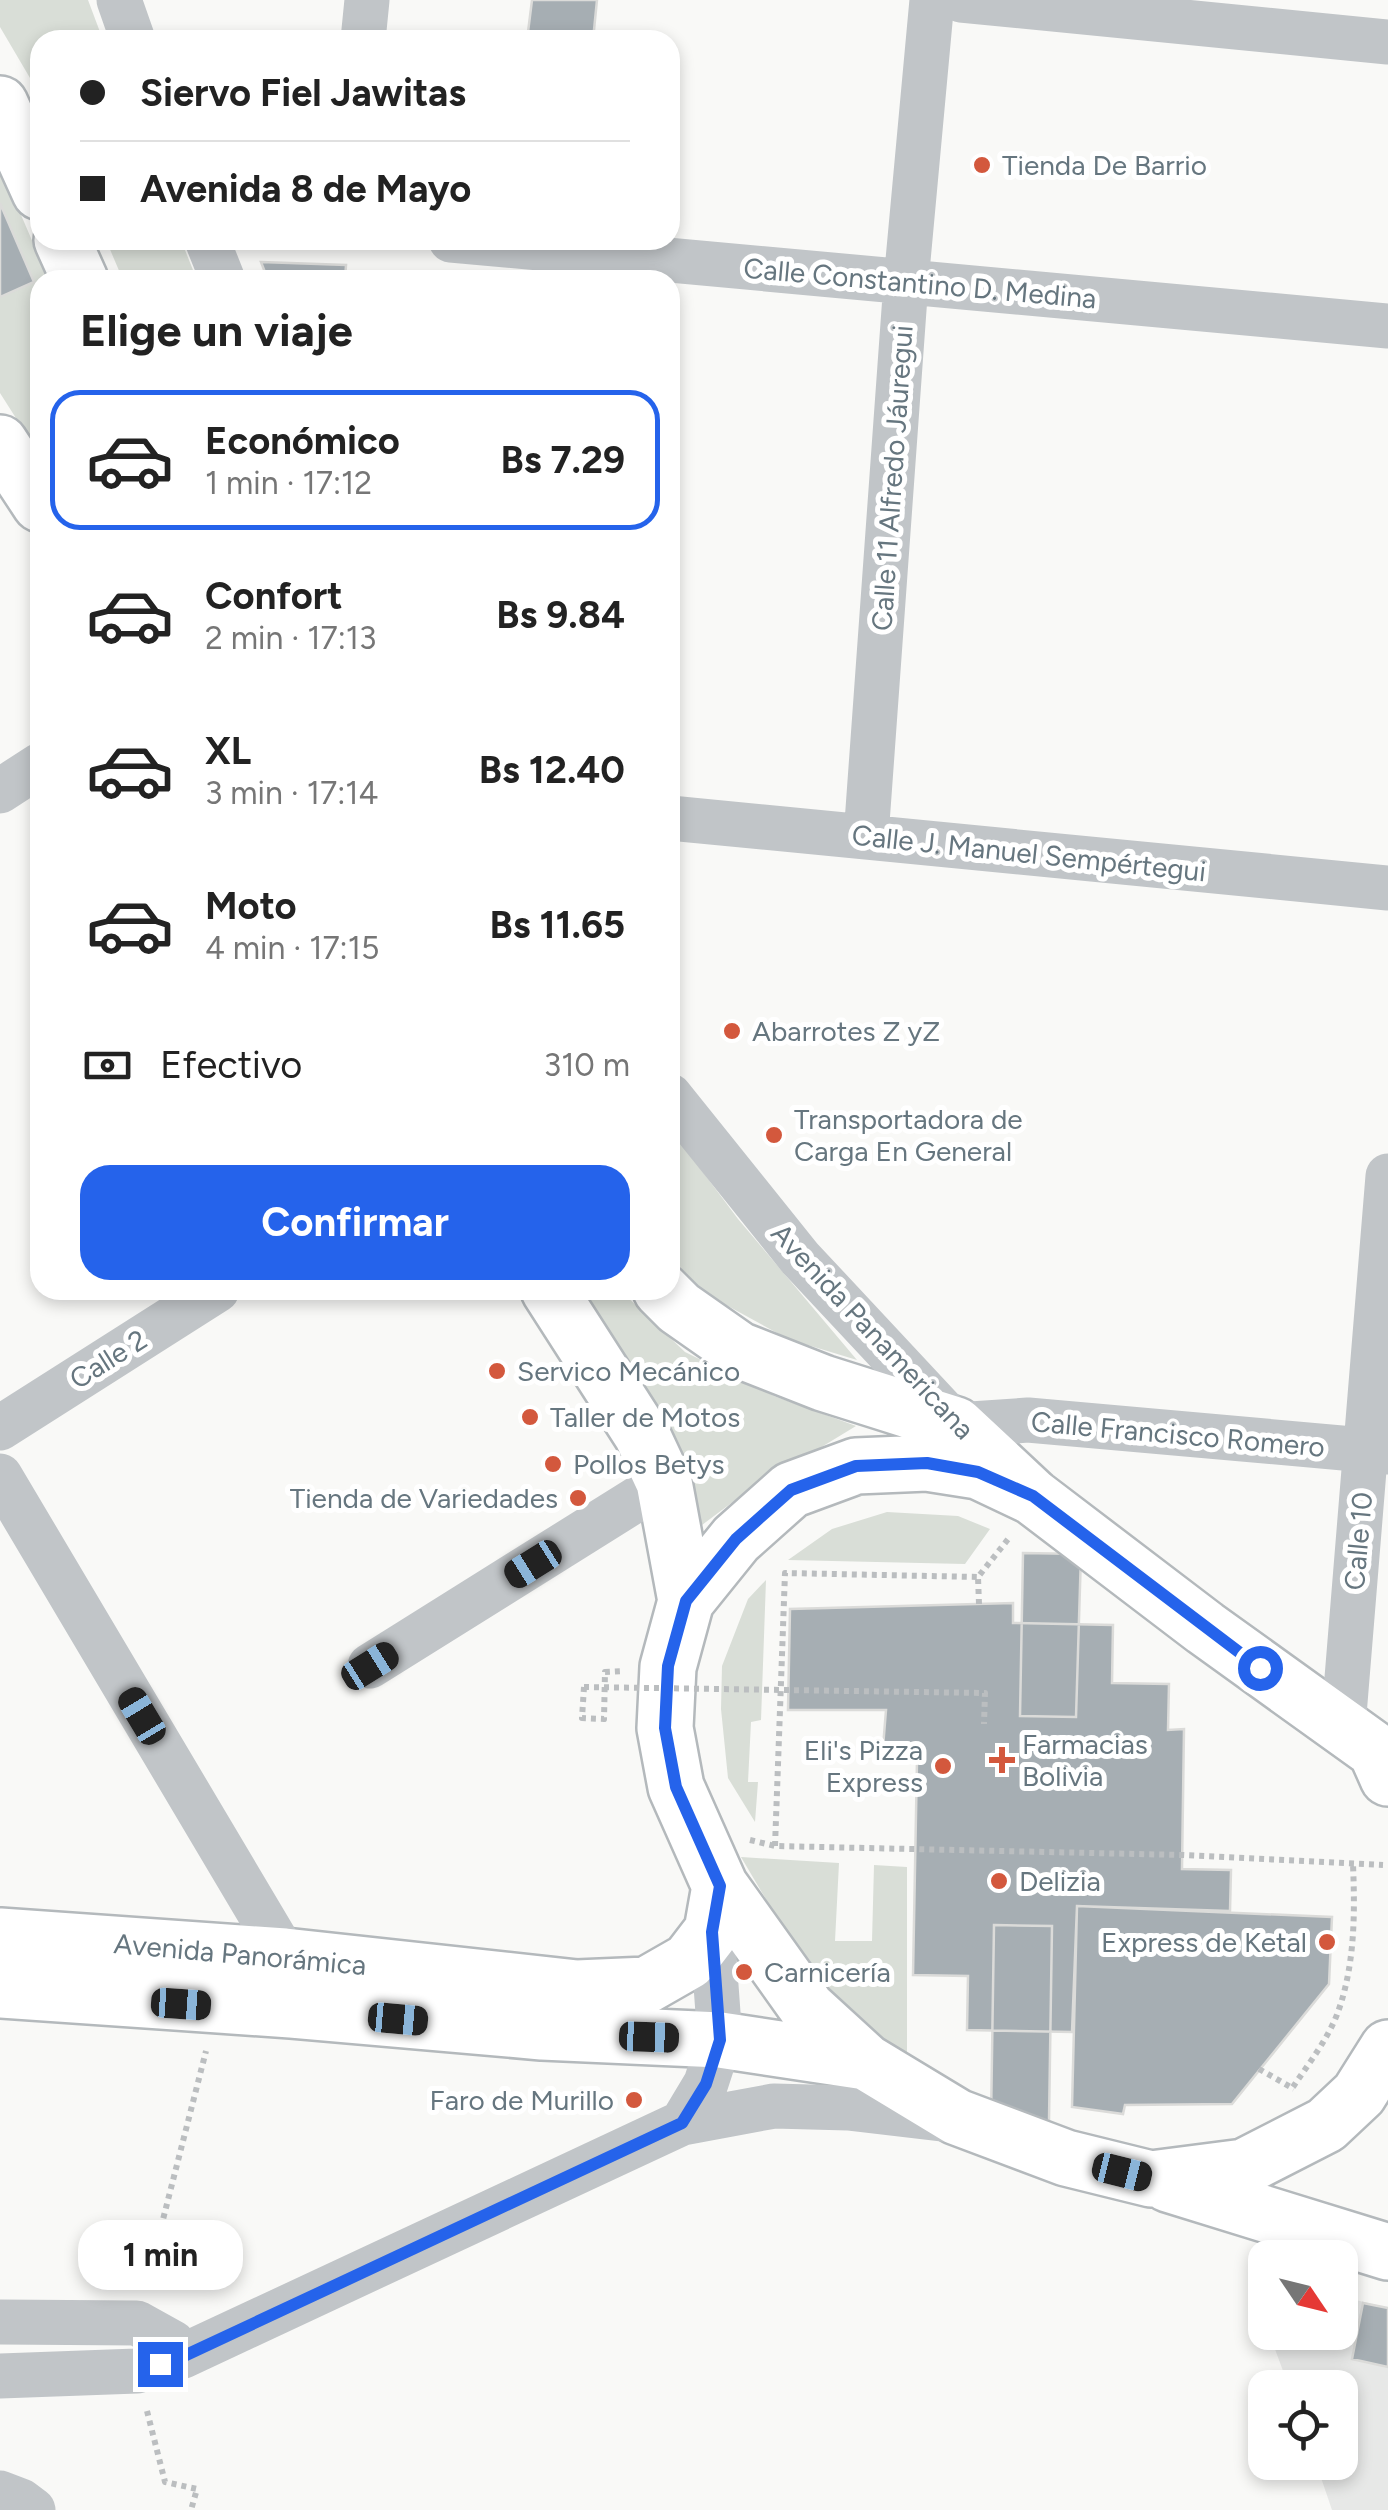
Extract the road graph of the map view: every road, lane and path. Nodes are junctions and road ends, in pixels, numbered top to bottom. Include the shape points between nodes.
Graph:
1 (119, 0) edge
2 (367, 0) edge
3 (932, 0) edge
4 (961, 0) edge
5 (130, 30) edge
6 (364, 30) edge
7 (1388, 42) edge
8 (0, 104) edge
9 (30, 170) edge
10 (560, 250) edge
11 (906, 282) junction
12 (1388, 326) edge
13 (0, 443) edge
14 (30, 489) edge
15 (30, 771) edge
16 (0, 790) edge
17 (680, 819) edge
18 (866, 837) junction
19 (1388, 888) edge
20 (680, 1108) edge
21 (1388, 1176) edge
22 (201, 1300) edge
23 (555, 1300) edge
24 (671, 1300) edge
25 (956, 1425) junction
26 (0, 1428) edge
27 (1377, 1451) edge
28 (856, 1466) junction
29 (0, 1476) edge
30 (664, 1482) junction
31 (1021, 1516) junction
32 (978, 1577) junction
33 (686, 1601) junction
34 (978, 1604) dead end
35 (370, 1666) dead end
36 (605, 1672) dead end
37 (984, 1724) dead end
38 (1374, 1753) edge
39 (748, 1839) dead end
40 (776, 1846) junction
41 (1353, 1864) junction
42 (1383, 1865) dead end
43 (716, 1909) junction
44 (0, 1936) edge
45 (285, 1956) junction
46 (0, 1990) edge
47 (217, 2006) junction
48 (290, 2010) junction
49 (720, 2040) junction
50 (1388, 2051) edge
51 (866, 2062) junction
52 (1259, 2068) dead end
53 (1292, 2088) junction
54 (1304, 2095) dead end
55 (1388, 2099) edge
56 (957, 2117) junction
57 (682, 2123) junction
58 (1150, 2178) junction
59 (1388, 2252) edge
60 (0, 2322) edge
61 (137, 2323) junction
62 (184, 2356) junction
63 (137, 2371) junction
64 (0, 2376) edge
65 (0, 2493) edge
66 (34, 2510) edge
67 (191, 2510) edge

1 - 5 street
2 - 6 street
3 - 11 street, Calle 11 Alfredo Jáuregui
4 - 7 street
8 - 9 main road
10 - 11 street, Calle Constantino D. Medina
11 - 12 street, Calle Constantino D. Medina
11 - 18 street, Calle 11 Alfredo Jáuregui
13 - 14 main road
15 - 16 street
17 - 18 street, Calle J. Manuel Sempértegui
18 - 19 street, Calle J. Manuel Sempértegui
20 - 25 street, Avenida Panamericana via 800,1258
21 - 27 street, Calle 10
22 - 26 street, Calle 2
23 - 30 main road via 642,1435
24 - 25 main road via 739,1350
25 - 27 street, Calle Francisco Romero via 1028,1420
25 - 28 street, Calle Francisco Romero
25 - 31 main road, Avenida Panamericana
27 - 38 street, Calle 10
28 - 31 main road via 927,1463 978,1472
28 - 33 main road via 791,1490 736,1539
29 - 45 street
30 - 33 main road
30 - 35 street
31 - 32 path
31 - 38 main road, Avenida Panamericana via 1206,1628
32 - 34 path
32 - 40 path via 785,1573
33 - 43 main road via 668,1666 665,1728 676,1787
36 - 37 path, bridge via 604,1719 582,1718 584,1687 985,1692
39 - 40 path
40 - 41 path
41 - 42 path
41 - 53 path via 1356,1918 1338,2014
43 - 45 main road, Avenida Panorámica via 689,1962 647,1984 577,1988
43 - 49 street
43 - 51 main road via 757,1943 807,2008
44 - 45 main road, Avenida Panorámica
45 - 48 street
46 - 47 main road, Avenida Panorámica
47 - 48 main road, Avenida Panorámica
47 - 61 path
48 - 49 main road, Avenida Panorámica
49 - 51 main road, Avenida Panorámica
49 - 57 street via 706,2084
50 - 55 main road
50 - 58 main road via 1359,2094 1326,2124 1244,2167
51 - 56 main road
52 - 53 path
53 - 54 path
56 - 57 street via 774,2106
56 - 58 main road via 1066,2158
57 - 62 street
58 - 59 main road
60 - 61 street
61 - 62 street
62 - 63 street
63 - 64 street
63 - 67 path via 165,2482 196,2488
65 - 66 street

